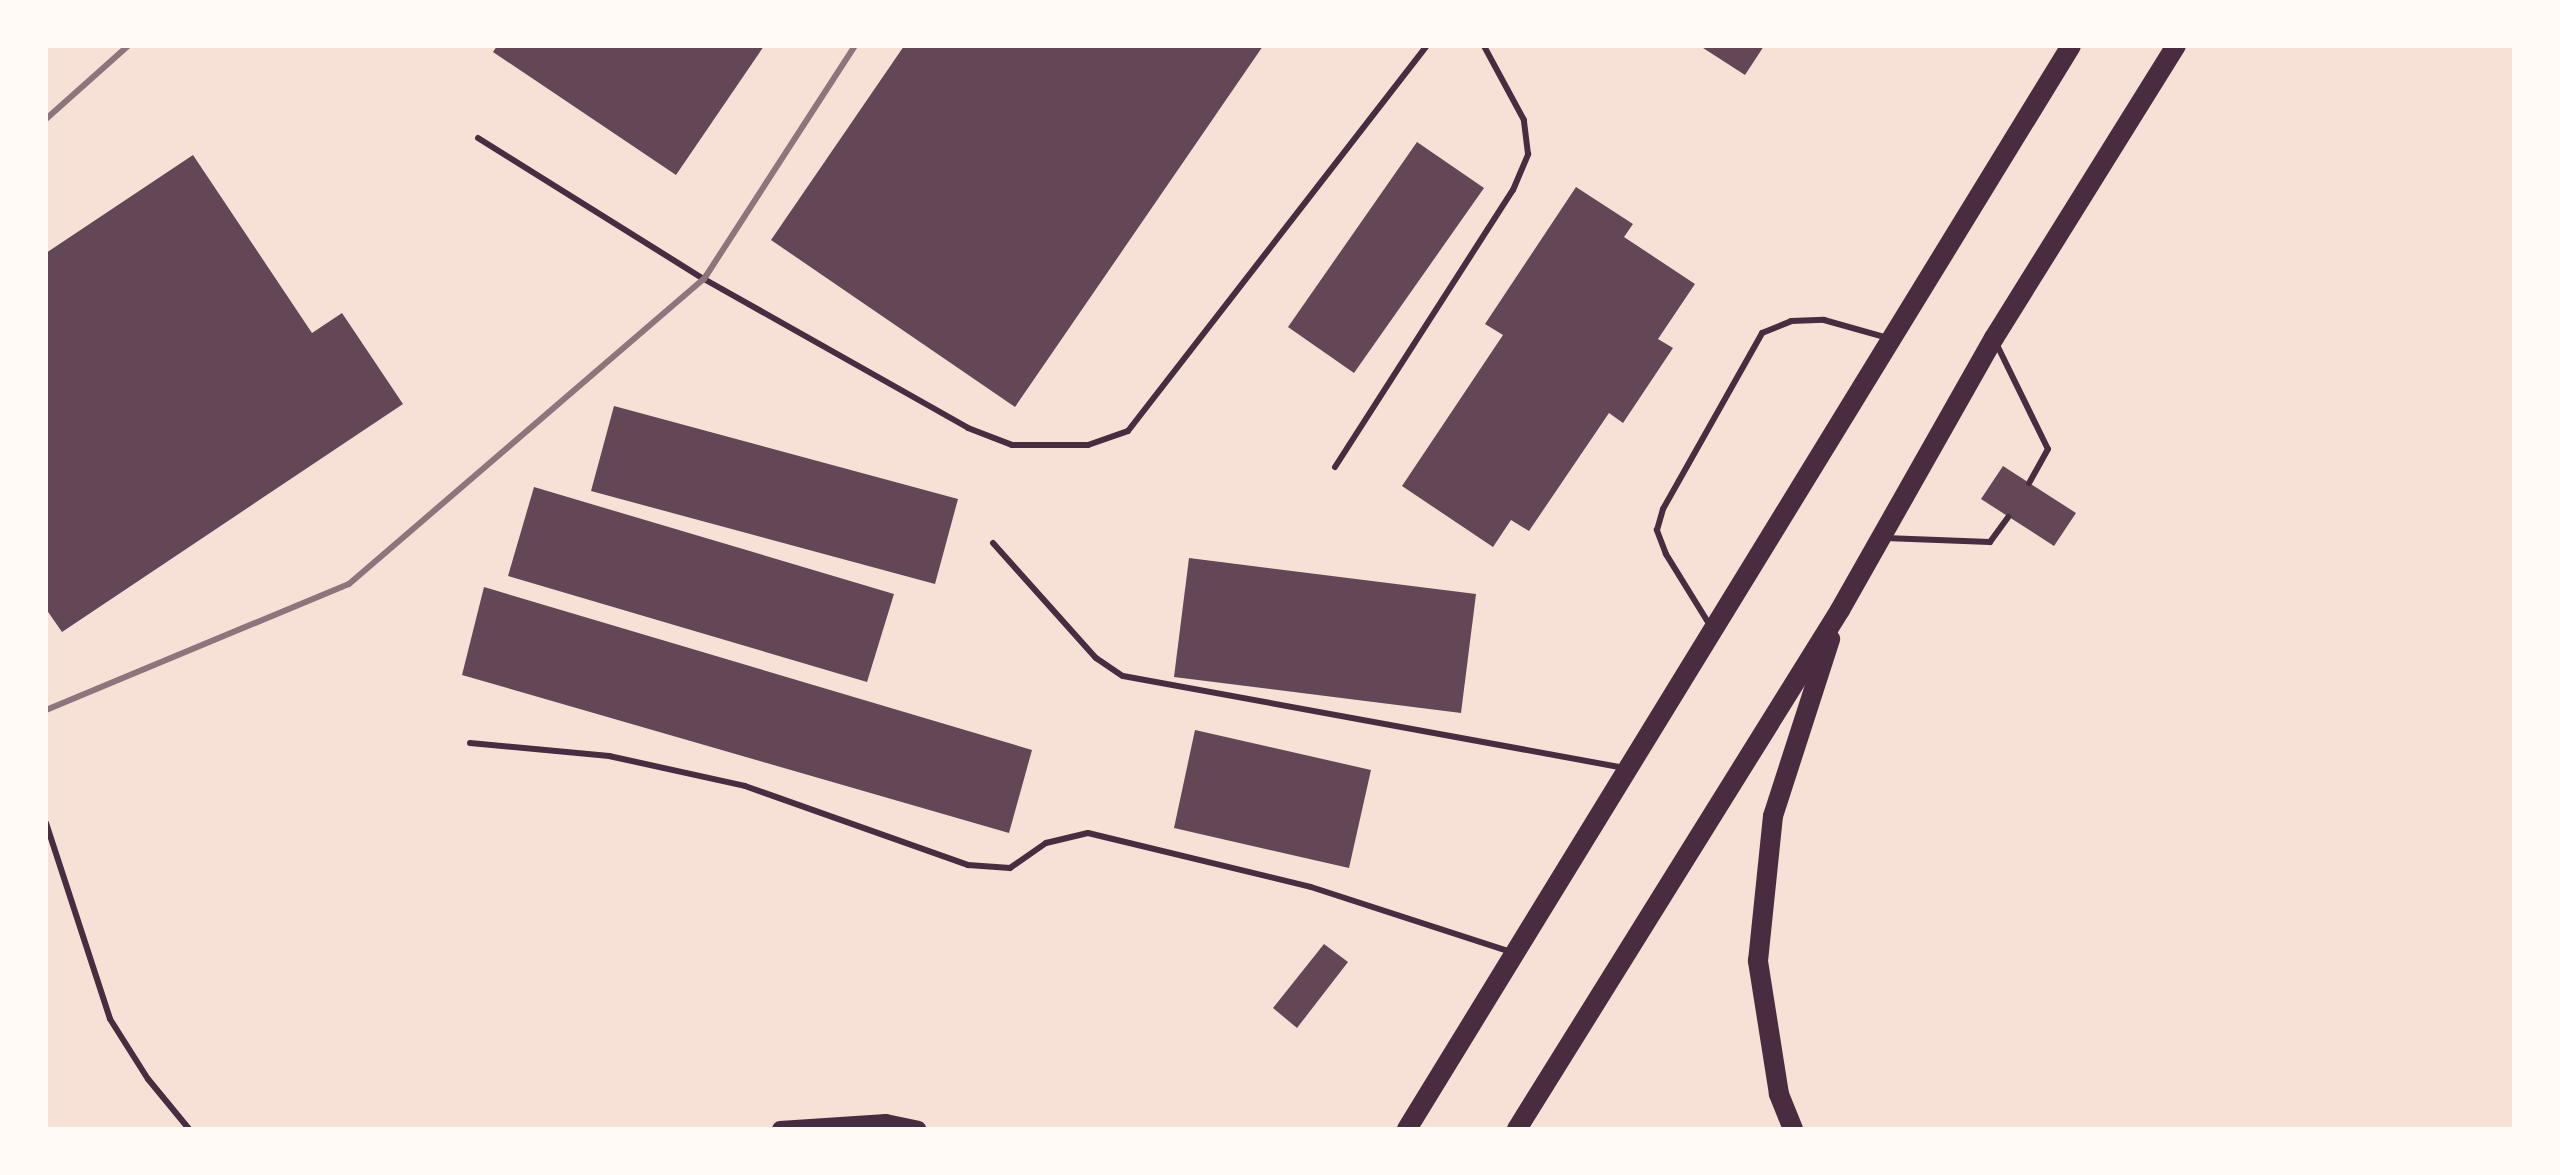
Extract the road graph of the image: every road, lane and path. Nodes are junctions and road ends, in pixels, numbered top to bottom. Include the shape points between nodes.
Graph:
1 (1427, 46) edge
2 (1484, 46) edge
3 (2071, 46) edge
4 (2176, 46) edge
5 (478, 138) dead end
6 (1994, 338) junction
7 (1891, 339) junction
8 (1335, 467) dead end
9 (2029, 483) dead end
10 (2008, 517) dead end
11 (1878, 538) junction
12 (993, 543) dead end
13 (1840, 610) junction
14 (1713, 630) junction
15 (470, 743) dead end
16 (1629, 768) junction
17 (46, 823) edge
18 (1514, 953) junction
19 (1411, 1122) edge
20 (189, 1129) edge
21 (780, 1129) edge
22 (918, 1129) edge
23 (1517, 1129) edge
24 (1793, 1129) edge

1 - 5 lane via 1128,431 1088,445 1012,445 968,428 704,279
2 - 8 lane via 1524,120 1528,154 1513,190
3 - 7 main road
4 - 6 main road
6 - 9 lane via 2048,449
6 - 11 main road
7 - 14 main road
7 - 14 lane via 1824,320 1791,321 1762,333 1663,509 1657,530
10 - 11 lane via 1990,542
11 - 13 main road
12 - 16 lane via 1096,658 1123,676
13 - 23 main road
13 - 24 main road via 1773,816 1758,961 1779,1094
14 - 16 main road
15 - 18 lane via 609,756 745,786 968,865 1010,868 1046,843 1088,833 1311,887
16 - 18 main road
17 - 20 lane via 110,1019 148,1079
18 - 19 main road
21 - 22 main road via 886,1122

